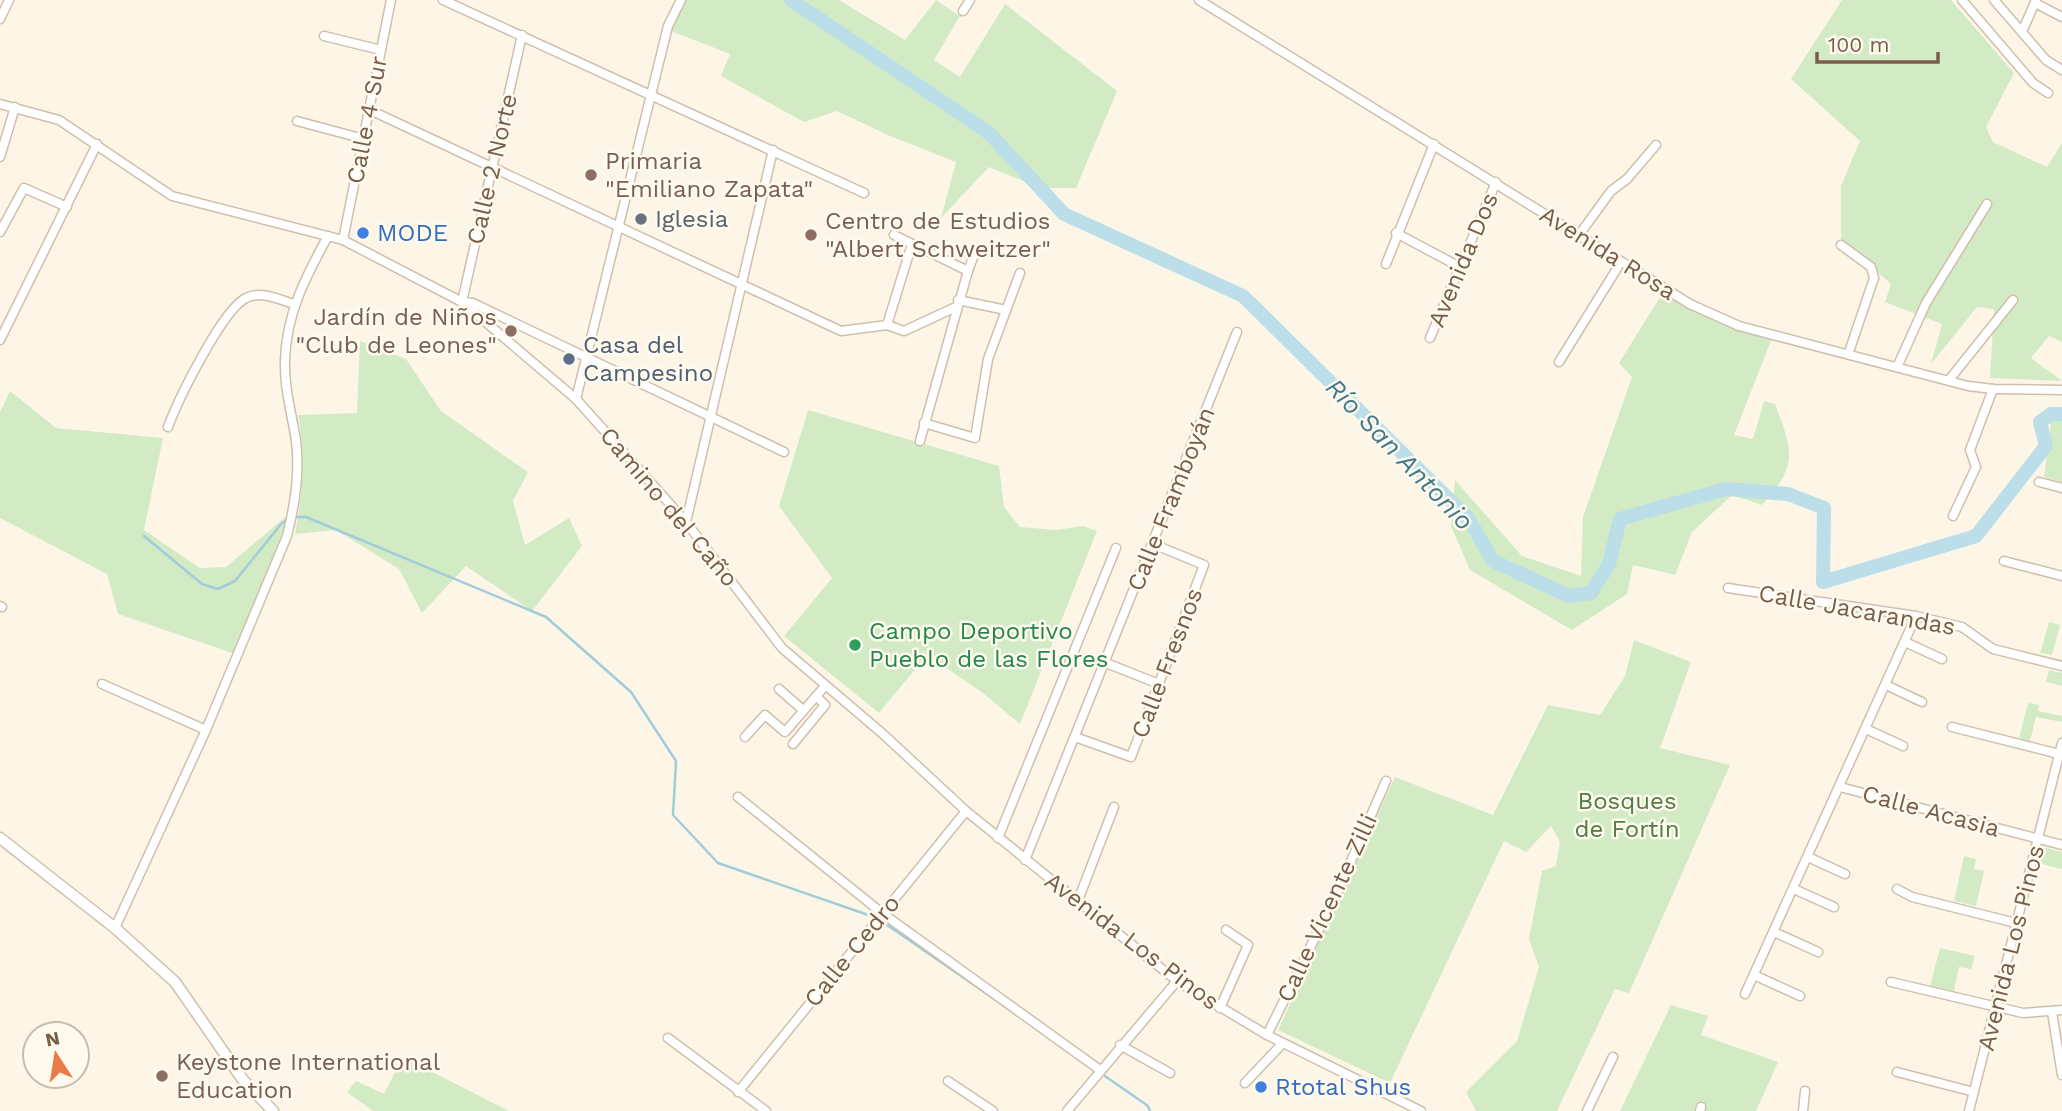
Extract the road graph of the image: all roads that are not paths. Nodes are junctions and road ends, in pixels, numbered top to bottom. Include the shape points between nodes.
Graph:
1 (9, 0) edge
2 (391, 0) edge
3 (443, 0) edge
4 (681, 0) edge
5 (970, 0) edge
6 (1199, 0) edge
7 (1962, 0) edge
8 (1994, 0) edge
9 (2035, 1) edge
10 (963, 11) dead end
11 (2062, 17) edge
12 (0, 19) edge
13 (2022, 32) junction
14 (522, 35) junction
15 (324, 36) dead end
16 (381, 50) junction
17 (2062, 70) edge
18 (2048, 93) dead end
19 (650, 94) junction
20 (0, 104) edge
21 (15, 107) junction
22 (370, 110) junction
23 (297, 121) dead end
24 (364, 139) junction
25 (97, 144) junction
26 (1434, 144) junction
27 (1656, 145) dead end
28 (773, 150) junction
29 (0, 157) edge
30 (493, 165) junction
31 (1496, 182) junction
32 (864, 193) dead end
33 (1987, 204) dead end
34 (67, 207) junction
35 (617, 224) junction
36 (0, 232) edge
37 (1396, 233) junction
38 (894, 235) dead end
39 (1579, 235) junction
40 (328, 236) junction
41 (343, 240) junction
42 (912, 244) junction
43 (1842, 245) dead end
44 (976, 249) dead end
45 (1621, 262) junction
46 (1386, 264) dead end
47 (1460, 267) junction
48 (968, 271) junction
49 (1020, 273) dead end
50 (743, 285) junction
51 (2013, 300) dead end
52 (462, 302) junction
53 (294, 304) junction
54 (957, 304) junction
55 (1006, 310) junction
56 (887, 325) junction
57 (1237, 332) dead end
58 (1430, 338) dead end
59 (0, 340) edge
60 (1849, 352) junction
61 (587, 357) junction
62 (1559, 362) dead end
63 (1898, 365) junction
64 (1949, 380) junction
65 (1993, 389) junction
66 (2062, 390) edge
67 (576, 399) junction
68 (711, 417) junction
69 (924, 424) junction
70 (168, 427) dead end
71 (920, 441) dead end
72 (784, 452) dead end
73 (2039, 482) dead end
74 (2062, 488) edge
75 (1953, 516) dead end
76 (686, 523) junction
77 (1153, 544) junction
78 (1116, 548) dead end
79 (2004, 561) dead end
80 (2062, 576) edge
81 (1728, 588) dead end
82 (1916, 616) junction
83 (1905, 642) junction
84 (1942, 659) dead end
85 (1106, 663) junction
86 (2062, 666) edge
87 (102, 684) dead end
88 (1159, 684) junction
89 (1886, 685) junction
90 (825, 686) junction
91 (779, 689) dead end
92 (816, 696) junction
93 (1922, 702) dead end
94 (803, 710) junction
95 (1952, 727) dead end
96 (1866, 729) junction
97 (206, 730) junction
98 (745, 737) dead end
99 (1075, 737) junction
100 (2062, 743) edge
101 (793, 744) dead end
102 (1903, 746) dead end
103 (2059, 754) junction
104 (1386, 781) dead end
105 (1840, 787) junction
106 (738, 797) dead end
107 (1114, 807) dead end
108 (966, 811) junction
109 (0, 838) edge
110 (999, 838) junction
111 (2039, 839) junction
112 (2062, 845) edge
113 (1808, 857) junction
114 (1025, 860) junction
115 (1845, 874) dead end
116 (1794, 889) junction
117 (1896, 889) dead end
118 (1077, 903) junction
119 (1834, 907) dead end
120 (881, 913) junction
121 (2016, 923) junction
122 (115, 928) junction
123 (1226, 930) dead end
124 (1774, 932) junction
125 (1818, 952) dead end
126 (1754, 975) junction
127 (1177, 981) junction
128 (1891, 982) dead end
129 (1745, 994) dead end
130 (1800, 996) dead end
131 (1995, 1007) junction
132 (1220, 1008) junction
133 (2062, 1010) edge
134 (2052, 1012) junction
135 (1266, 1035) junction
136 (668, 1038) dead end
137 (1282, 1044) junction
138 (1120, 1045) junction
139 (1614, 1057) dead end
140 (1100, 1070) junction
141 (1897, 1072) dead end
142 (1170, 1073) dead end
143 (2062, 1075) edge
144 (948, 1080) dead end
145 (1245, 1083) dead end
146 (1805, 1091) dead end
147 (738, 1092) junction
148 (1974, 1092) junction
149 (273, 1111) edge
150 (766, 1111) edge
151 (993, 1111) edge
152 (1067, 1111) edge
153 (1421, 1111) edge
154 (1587, 1111) edge
155 (1803, 1111) edge
156 (1969, 1111) edge

1 - 12 street
2 - 16 street, Calle 4 Sur
3 - 14 street
4 - 19 street via 668,26
5 - 10 street
6 - 26 street, Avenida Rosa
7 - 18 street via 2033,83
8 - 13 street
9 - 11 street
9 - 13 street
13 - 17 street via 2046,61
14 - 19 street
14 - 30 street, Calle 2 Norte
15 - 16 street
16 - 22 street, Calle 4 Sur
19 - 28 street
19 - 35 street
20 - 21 street, Camino del Caño
21 - 25 street, Camino del Caño via 58,120
21 - 29 street
22 - 24 street, Calle 4 Sur
22 - 30 street
23 - 24 street
24 - 41 street, Calle 4 Sur
25 - 34 street
25 - 40 street, Camino del Caño via 172,196
26 - 31 street, Avenida Rosa
26 - 37 street
27 - 39 street via 1611,191
28 - 32 street
28 - 50 street
30 - 35 street
30 - 52 street, Calle 2 Norte
31 - 39 street, Avenida Rosa
31 - 47 street, Avenida Dos
33 - 63 street via 1926,303
34 - 36 street via 24,188
34 - 59 street
35 - 50 street
35 - 61 street
37 - 46 street
37 - 47 street
38 - 42 street
39 - 45 street, Avenida Rosa
40 - 41 street, Camino del Caño
40 - 53 street
41 - 52 street, Camino del Caño
42 - 48 street
42 - 56 street
43 - 60 street via 1871,267 1874,278
44 - 48 street
45 - 60 street, Avenida Rosa via 1690,304 1739,326
45 - 62 street
47 - 58 street, Avenida Dos
48 - 54 street
49 - 55 street
50 - 56 street via 841,331
50 - 68 street
51 - 64 street
52 - 61 street via 473,303
52 - 67 street, Camino del Caño
53 - 70 street via 256,296 246,298 230,313 178,401
53 - 97 street via 285,367 296,444 295,503 287,536
54 - 55 street
54 - 56 street via 904,331
54 - 69 street
55 - 69 street via 981,386 975,438
57 - 77 street, Calle Framboyán
60 - 63 street, Avenida Rosa
61 - 67 street
61 - 68 street
63 - 64 street, Avenida Rosa
64 - 65 street, Avenida Rosa
65 - 66 street, Avenida Rosa
65 - 75 street via 1970,450 1976,467
67 - 76 street, Camino del Caño
68 - 72 street
68 - 76 street
69 - 71 street
73 - 74 street
76 - 90 street, Camino del Caño via 782,648
77 - 85 street, Calle Framboyán
77 - 88 street, Calle Fresnos via 1204,565
78 - 110 street
79 - 80 street
81 - 82 street, Calle Jacarandas
82 - 83 street, Calle Acasia
82 - 86 street, Calle Jacarandas via 1962,627 1993,649
83 - 84 street
83 - 89 street, Calle Acasia
85 - 88 street
85 - 99 street, Calle Framboyán
87 - 97 street
88 - 99 street, Calle Fresnos via 1131,757
89 - 93 street
89 - 96 street, Calle Acasia
90 - 92 street
90 - 108 street, Camino del Caño
91 - 94 street
92 - 94 street
92 - 101 street via 825,705
94 - 98 street via 785,732 765,715
95 - 103 street
96 - 102 street
96 - 105 street, Calle Acasia
97 - 122 street
99 - 114 street, Calle Framboyán
100 - 103 street, Avenida Los Pinos
103 - 111 street, Avenida Los Pinos
104 - 135 street, Calle Vicente Zilli via 1337,893
105 - 111 street, Calle Acasia
105 - 113 street, Calle Acasia
106 - 120 street
107 - 118 street
108 - 110 street, Avenida Los Pinos
108 - 120 street, Calle Cedro
109 - 122 street
110 - 114 street, Avenida Los Pinos
111 - 112 street, Calle Acasia
111 - 121 street, Avenida Los Pinos
113 - 115 street
113 - 116 street, Calle Acasia
114 - 118 street, Avenida Los Pinos
116 - 119 street
116 - 124 street, Calle Acasia
117 - 121 street
118 - 127 street, Avenida Los Pinos
120 - 140 street
120 - 147 street, Calle Cedro
121 - 131 street, Avenida Los Pinos
122 - 149 street via 174,982 243,1080
123 - 132 street via 1248,945
124 - 125 street
124 - 126 street, Calle Acasia
126 - 129 street, Calle Acasia
126 - 130 street
127 - 132 street, Avenida Los Pinos
127 - 138 street
128 - 131 street
131 - 134 street
131 - 148 street, Avenida Los Pinos
132 - 135 street, Avenida Los Pinos
133 - 134 street
134 - 143 street
135 - 137 street, Avenida Los Pinos
136 - 147 street
137 - 145 street
137 - 153 street, Avenida Los Pinos
138 - 140 street
138 - 142 street
139 - 154 street
140 - 152 street
141 - 148 street
144 - 151 street
146 - 155 street
147 - 150 street
148 - 156 street, Avenida Los Pinos

